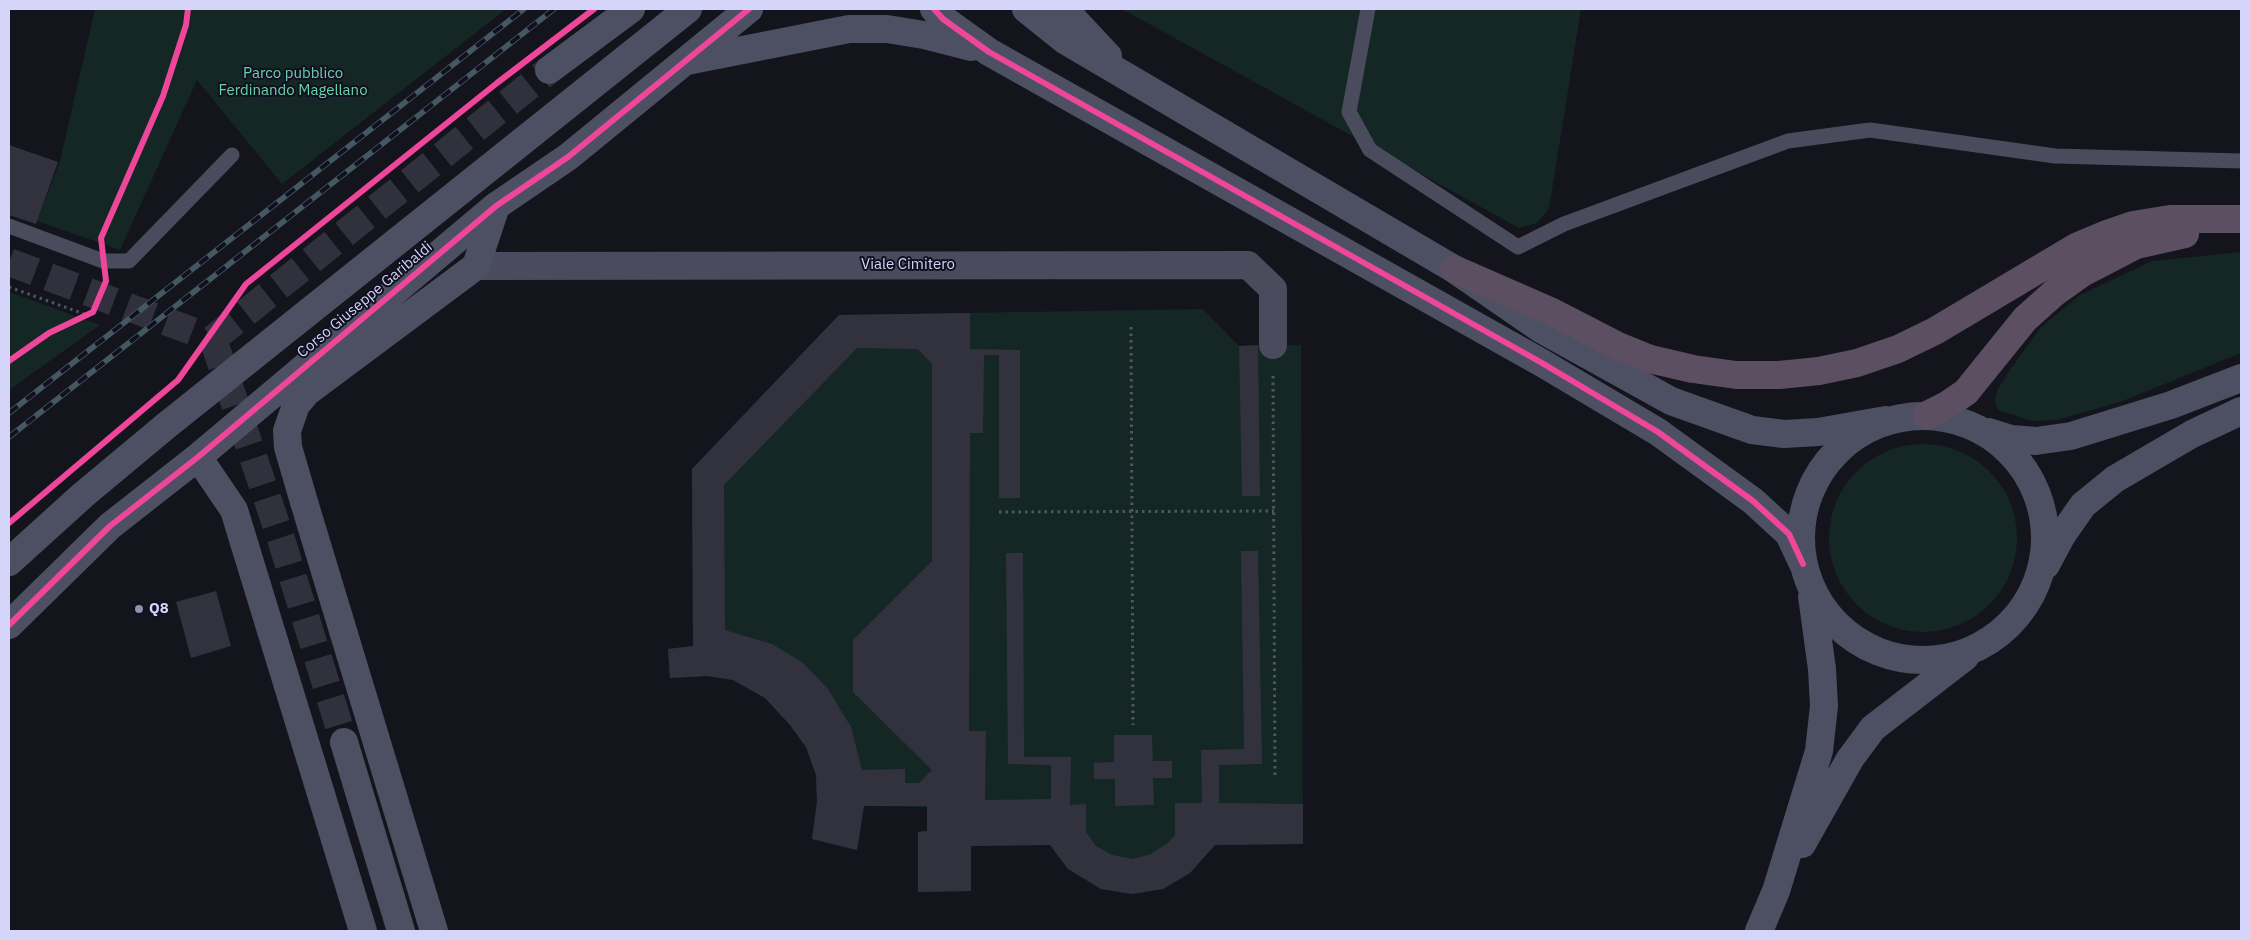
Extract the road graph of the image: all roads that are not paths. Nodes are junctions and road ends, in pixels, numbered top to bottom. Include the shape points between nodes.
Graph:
1 (631, 9) edge
2 (688, 9) edge
3 (749, 9) edge
4 (934, 9) edge
5 (1026, 9) edge
6 (1064, 9) edge
7 (1368, 9) edge
8 (989, 52) junction
9 (683, 62) junction
10 (549, 70) tunnel mouth
11 (1129, 79) junction
12 (232, 155) dead end
13 (2241, 161) edge
14 (496, 206) junction
15 (2241, 219) edge
16 (9, 226) edge
17 (2241, 226) edge
18 (476, 266) junction
19 (1454, 269) junction
20 (1273, 345) road end
21 (2241, 378) edge
22 (2241, 411) edge
23 (1928, 415) junction
24 (1886, 420) junction
25 (1976, 427) junction
26 (198, 457) junction
27 (9, 562) edge
28 (1807, 575) junction
29 (2037, 585) junction
30 (9, 625) edge
31 (1974, 650) junction
32 (344, 742) tunnel mouth
33 (1776, 891) junction
34 (363, 931) edge
35 (401, 931) edge
36 (434, 931) edge
37 (1759, 931) edge

1 - 10 street
2 - 27 street, Corso Giuseppe Garibaldi via 167,425
3 - 9 street, Corso Giuseppe Garibaldi
4 - 8 street
5 - 11 street via 1066,41
6 - 11 street
7 - 13 lane via 1349,112 1370,150 1518,247 1564,224 1788,141 1870,130 2055,156
8 - 9 street via 924,35 887,29 849,29
8 - 28 street via 1534,358 1658,432 1753,500 1789,534
9 - 14 street, Corso Giuseppe Garibaldi via 568,157
11 - 19 street
12 - 16 lane via 129,261 104,261
14 - 18 street
14 - 26 street, Corso Giuseppe Garibaldi
15 - 19 highway via 2170,219 2133,225 2076,247 1935,331 1898,349 1857,363 1779,375 1736,375 1650,359
17 - 23 highway via 2176,235 2136,245 2082,273 2025,319 1966,392
18 - 20 street, Viale Cimitero via 1248,265 1273,289
18 - 36 street via 307,392 296,405 287,432 288,447 304,502
19 - 24 street via 1542,329 1671,401 1717,419 1752,430 1784,434 1818,432
21 - 25 street via 2171,405 2071,436 2036,441 2011,440
22 - 29 street via 2192,434 2114,479 2083,505 2062,535
23 - 24 street
23 - 25 street via 1952,418
24 - 28 street via 1854,436 1827,461 1809,492 1801,528
25 - 29 street via 2007,448 2030,477 2043,512 2046,549
26 - 30 street, Corso Giuseppe Garibaldi via 110,526
26 - 34 street via 234,510
28 - 31 street via 1831,620 1861,644 1897,658 1936,660
28 - 33 street via 1822,669 1824,706 1819,751
29 - 31 street via 2022,612 2000,634
31 - 33 street via 1873,728 1850,759
32 - 35 street
33 - 37 street

